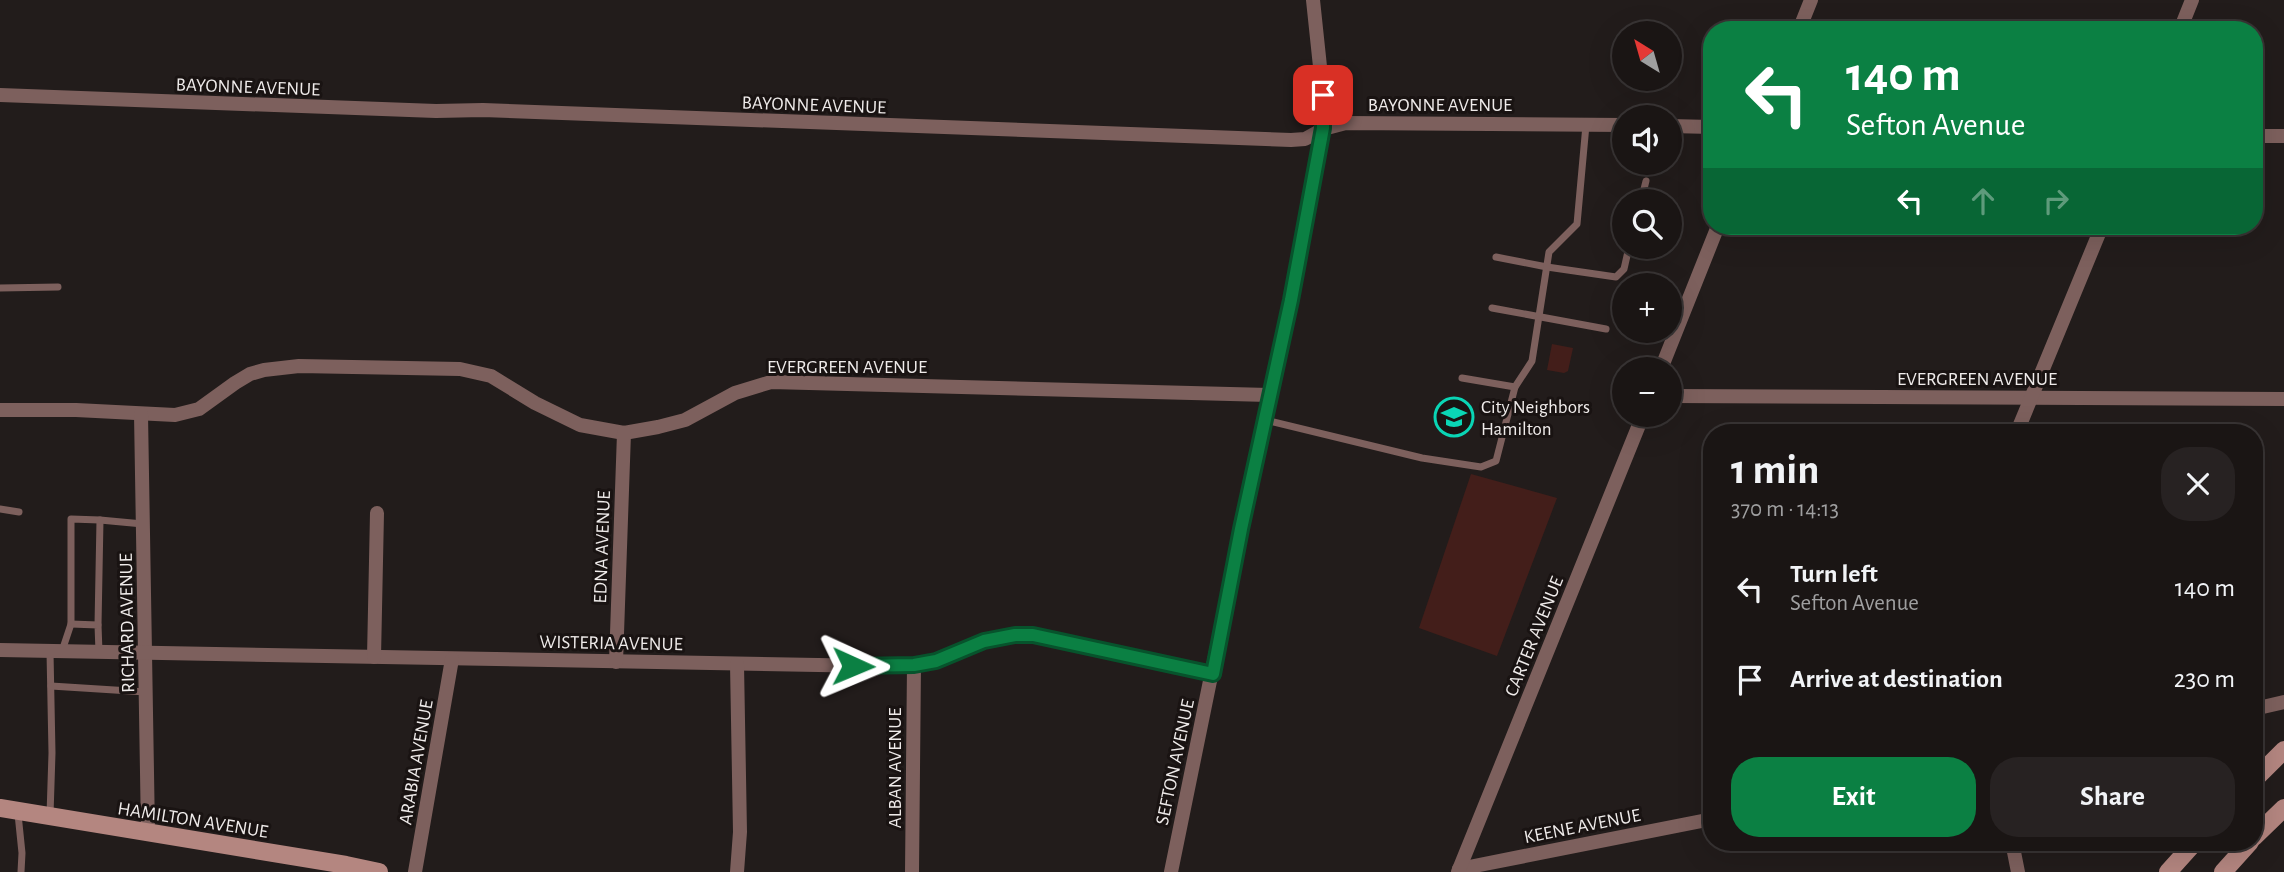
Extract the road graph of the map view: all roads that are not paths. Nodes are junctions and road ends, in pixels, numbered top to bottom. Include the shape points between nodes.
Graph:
1 (1313, 0) edge
2 (1811, 0) edge
3 (2192, 0) edge
4 (1803, 21) edge
5 (2184, 21) edge
6 (0, 95) edge
7 (1586, 125) junction
8 (1612, 125) edge
9 (1682, 126) edge
10 (1703, 127) edge
11 (1323, 128) junction
12 (2263, 136) edge
13 (2284, 136) edge
14 (1646, 181) dead end
15 (1644, 189) edge
16 (1714, 235) edge
17 (2098, 235) edge
18 (1496, 257) dead end
19 (1626, 259) edge
20 (1547, 267) junction
21 (58, 287) dead end
22 (0, 288) edge
23 (1492, 308) dead end
24 (1539, 317) junction
25 (1606, 329) dead end
26 (1666, 357) edge
27 (1462, 378) dead end
28 (1516, 387) junction
29 (1269, 395) junction
30 (1682, 396) edge
31 (2031, 397) junction
32 (2284, 399) edge
33 (0, 411) edge
34 (142, 414) junction
35 (1265, 420) junction
36 (2020, 424) edge
37 (1638, 427) edge
38 (624, 433) junction
39 (0, 509) edge
40 (19, 512) dead end
41 (377, 513) dead end
42 (100, 520) junction
43 (143, 524) junction
44 (71, 624) junction
45 (98, 625) junction
46 (0, 650) edge
47 (56, 652) junction
48 (99, 653) junction
49 (145, 653) junction
50 (374, 657) junction
51 (452, 659) junction
52 (616, 662) junction
53 (737, 664) junction
54 (914, 665) junction
55 (1213, 674) junction
56 (51, 686) junction
57 (146, 692) junction
58 (2284, 702) edge
59 (2263, 707) edge
60 (2284, 750) edge
61 (2263, 771) edge
62 (2284, 808) edge
63 (9, 810) edge
64 (50, 817) junction
65 (1703, 821) edge
66 (2263, 828) edge
67 (148, 832) junction
68 (2014, 851) edge
69 (2186, 851) edge
70 (2242, 851) edge
71 (346, 869) edge
72 (1459, 870) edge
73 (22, 872) edge
74 (379, 872) edge
75 (415, 872) edge
76 (737, 872) edge
77 (912, 872) edge
78 (1171, 872) edge
79 (2018, 872) edge
80 (2168, 872) edge
81 (2224, 872) edge

1 - 11 street, SEFTON AVENUE
2 - 4 street
3 - 5 street
6 - 11 street, BAYONNE AVENUE via 1291,140 1306,139
7 - 8 street, BAYONNE AVENUE
7 - 11 street, BAYONNE AVENUE via 1346,123
7 - 20 lane via 1577,224 1549,252
9 - 10 street
11 - 29 street, SEFTON AVENUE
12 - 13 street
14 - 15 lane
16 - 26 street
17 - 31 street
18 - 20 lane
19 - 20 lane via 1616,277
20 - 24 lane
21 - 22 lane
23 - 24 lane
24 - 25 lane
24 - 28 lane via 1532,360
27 - 28 lane
28 - 35 lane via 1496,461 1481,467 1422,458
29 - 35 street, SEFTON AVENUE
29 - 38 street, EVERGREEN AVENUE via 771,382 735,393 685,420
30 - 31 street, EVERGREEN AVENUE
31 - 32 street, EVERGREEN AVENUE
31 - 36 street
33 - 34 street, EVERGREEN AVENUE
34 - 38 street, EVERGREEN AVENUE via 174,415 199,409 234,383 264,370 299,366 460,369 491,376 580,425
34 - 43 street, RICHARD AVENUE
35 - 55 street, SEFTON AVENUE
37 - 72 street, CARTER AVENUE
38 - 52 street, EDNA AVENUE
39 - 40 lane
41 - 50 street
42 - 43 lane
42 - 44 lane via 71,519
42 - 45 lane
43 - 49 street, RICHARD AVENUE
44 - 45 lane
44 - 47 lane
45 - 48 lane
46 - 47 street, WISTERIA AVENUE
47 - 48 street, WISTERIA AVENUE
47 - 56 lane
48 - 49 street, WISTERIA AVENUE
49 - 50 street, WISTERIA AVENUE
49 - 57 street, RICHARD AVENUE
50 - 51 street, WISTERIA AVENUE
51 - 52 street, WISTERIA AVENUE
51 - 75 street, ARABIA AVENUE
52 - 53 street, WISTERIA AVENUE
53 - 54 street, WISTERIA AVENUE
53 - 76 street
54 - 55 street, WISTERIA AVENUE via 984,641 1024,635
54 - 77 street, ALBAN AVENUE
55 - 78 street, SEFTON AVENUE
56 - 57 lane
56 - 64 lane
57 - 67 street, RICHARD AVENUE
58 - 59 street
60 - 61 street
62 - 66 street
63 - 64 street, HAMILTON AVENUE
63 - 73 lane via 22,853
64 - 67 street, HAMILTON AVENUE
65 - 72 street, KEENE AVENUE
67 - 71 street, HAMILTON AVENUE
68 - 79 street
69 - 80 street
70 - 81 street
71 - 74 street, HAMILTON AVENUE

